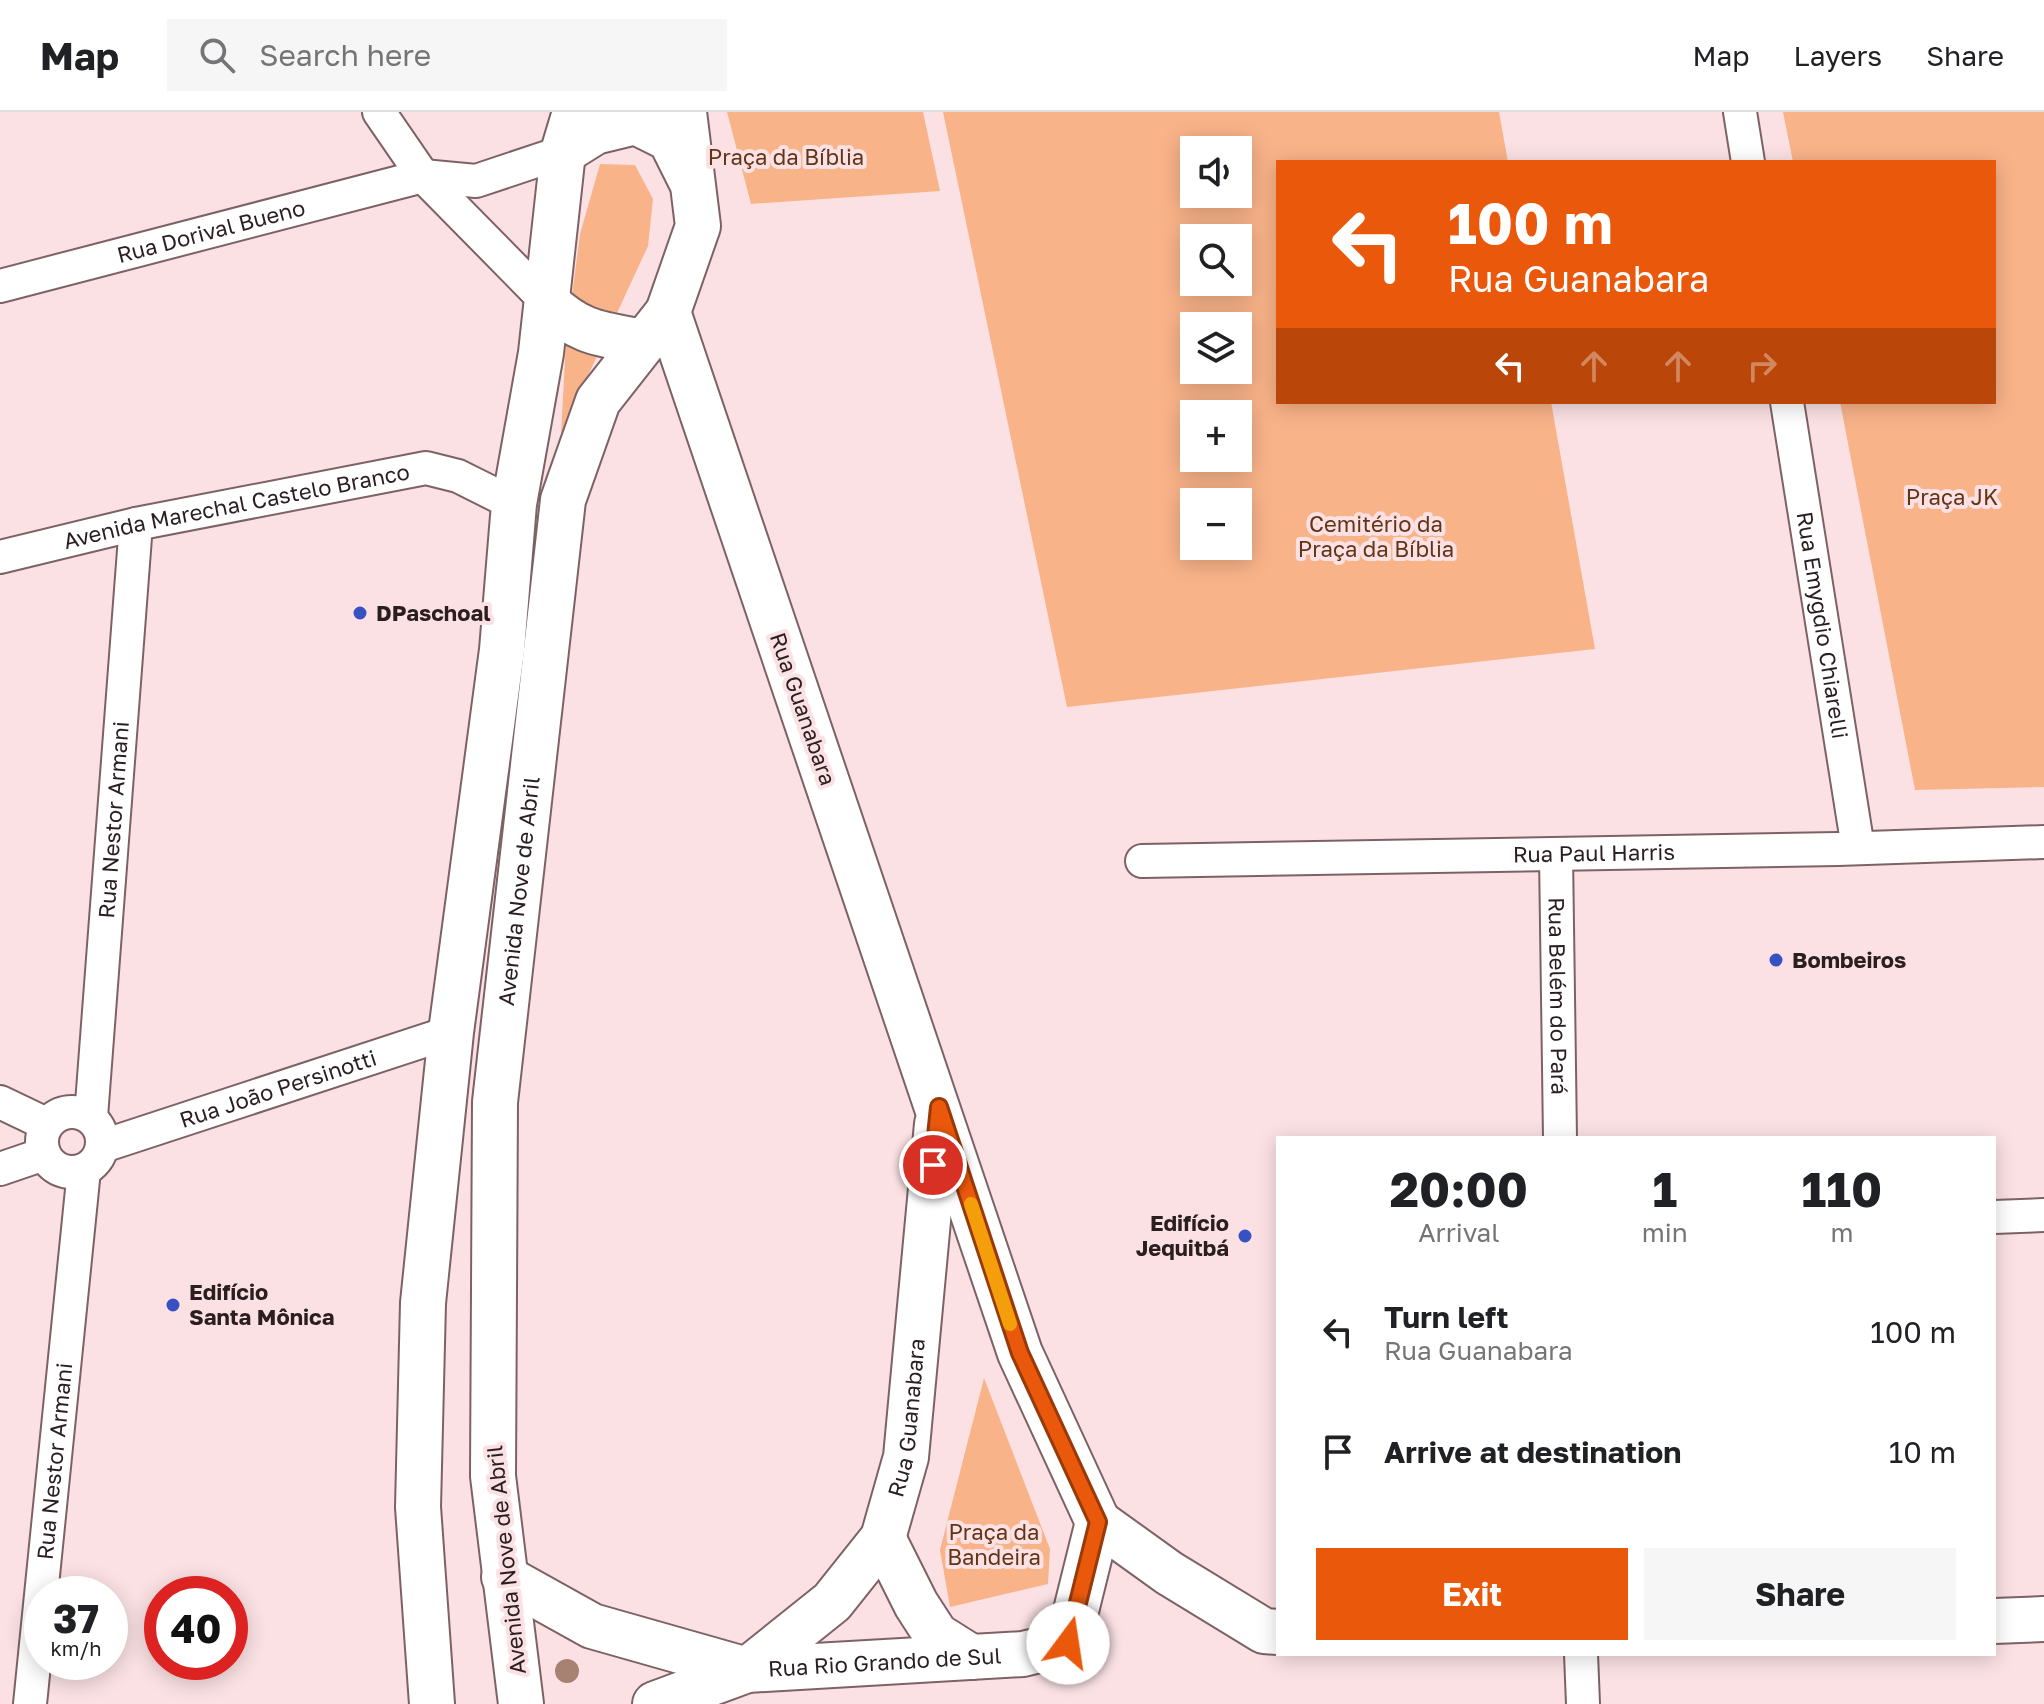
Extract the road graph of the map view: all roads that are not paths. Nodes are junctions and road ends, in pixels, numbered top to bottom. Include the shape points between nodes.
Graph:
1 (379, 112) edge
2 (684, 112) edge
3 (1740, 112) edge
4 (569, 132) edge
5 (1748, 160) edge
6 (423, 176) junction
7 (693, 184) junction
8 (0, 286) edge
9 (547, 302) junction
10 (656, 327) junction
11 (1787, 404) edge
12 (514, 504) junction
13 (136, 524) junction
14 (0, 557) edge
15 (2044, 842) edge
16 (1858, 848) junction
17 (1556, 854) junction
18 (1142, 861) dead end
19 (451, 1032) junction
20 (0, 1102) edge
21 (939, 1107) junction
22 (1560, 1136) edge
23 (45, 1139) junction
24 (93, 1144) junction
25 (0, 1169) edge
26 (2044, 1215) edge
27 (1996, 1217) edge
28 (1098, 1522) junction
29 (883, 1538) junction
30 (504, 1577) junction
31 (2044, 1619) edge
32 (1996, 1621) edge
33 (1276, 1632) edge
34 (1581, 1656) edge
35 (971, 1657) junction
36 (747, 1670) junction
37 (30, 1704) edge
38 (432, 1704) edge
39 (521, 1704) edge
40 (655, 1704) edge
41 (1583, 1704) edge

1 - 6 street
2 - 7 main road, Avenida Nove de Abril
3 - 5 street
4 - 6 street, Rua Dorival Bueno via 476,181
4 - 7 main road via 636,122 670,139
4 - 9 main road, Avenida Nove de Abril
6 - 8 street, Rua Dorival Bueno
6 - 9 street
7 - 10 main road, Avenida Nove de Abril via 698,226
9 - 10 main road via 567,320 597,333
9 - 12 main road, Avenida Nove de Abril
10 - 21 main road, Rua Guanabara
10 - 30 main road, Avenida Nove de Abril via 598,401 563,500 495,1102 493,1476
11 - 16 street, Rua Emygdio Chiarelli
12 - 13 street, Avenida Marechal Castelo Branco via 458,476 426,468
12 - 19 main road, Avenida Nove de Abril via 501,665
13 - 14 street, Avenida Marechal Castelo Branco
13 - 24 street, Rua Nestor Armani
15 - 16 street, Rua Paul Harris
16 - 17 street, Rua Paul Harris
17 - 18 street, Rua Paul Harris
17 - 22 street, Rua Belém do Pará
19 - 24 street, Rua João Persinotti
19 - 38 main road, Avenida Nove de Abril via 423,1303 418,1507
20 - 23 street
21 - 28 main road, Rua Guanabara via 1020,1353
21 - 29 main road, Rua Guanabara via 906,1457
23 - 24 street, Rua João Persinotti via 60,1114 76,1111
23 - 24 street via 53,1167 68,1173
23 - 25 street
24 - 37 street, Rua Nestor Armani
26 - 27 street
28 - 33 main road via 1240,1617
28 - 35 main road, Rua Rio Grando de Sul via 1068,1643 1023,1654
29 - 35 main road via 936,1635
29 - 36 main road, Rua Guanabara via 832,1602
30 - 36 main road, Rua Rio Grando de Sul via 592,1626
30 - 39 main road, Avenida Nove de Abril
31 - 32 main road
34 - 41 street
35 - 36 main road, Rua Rio Grando de Sul
36 - 40 main road, Rua Rio Grando de Sul

